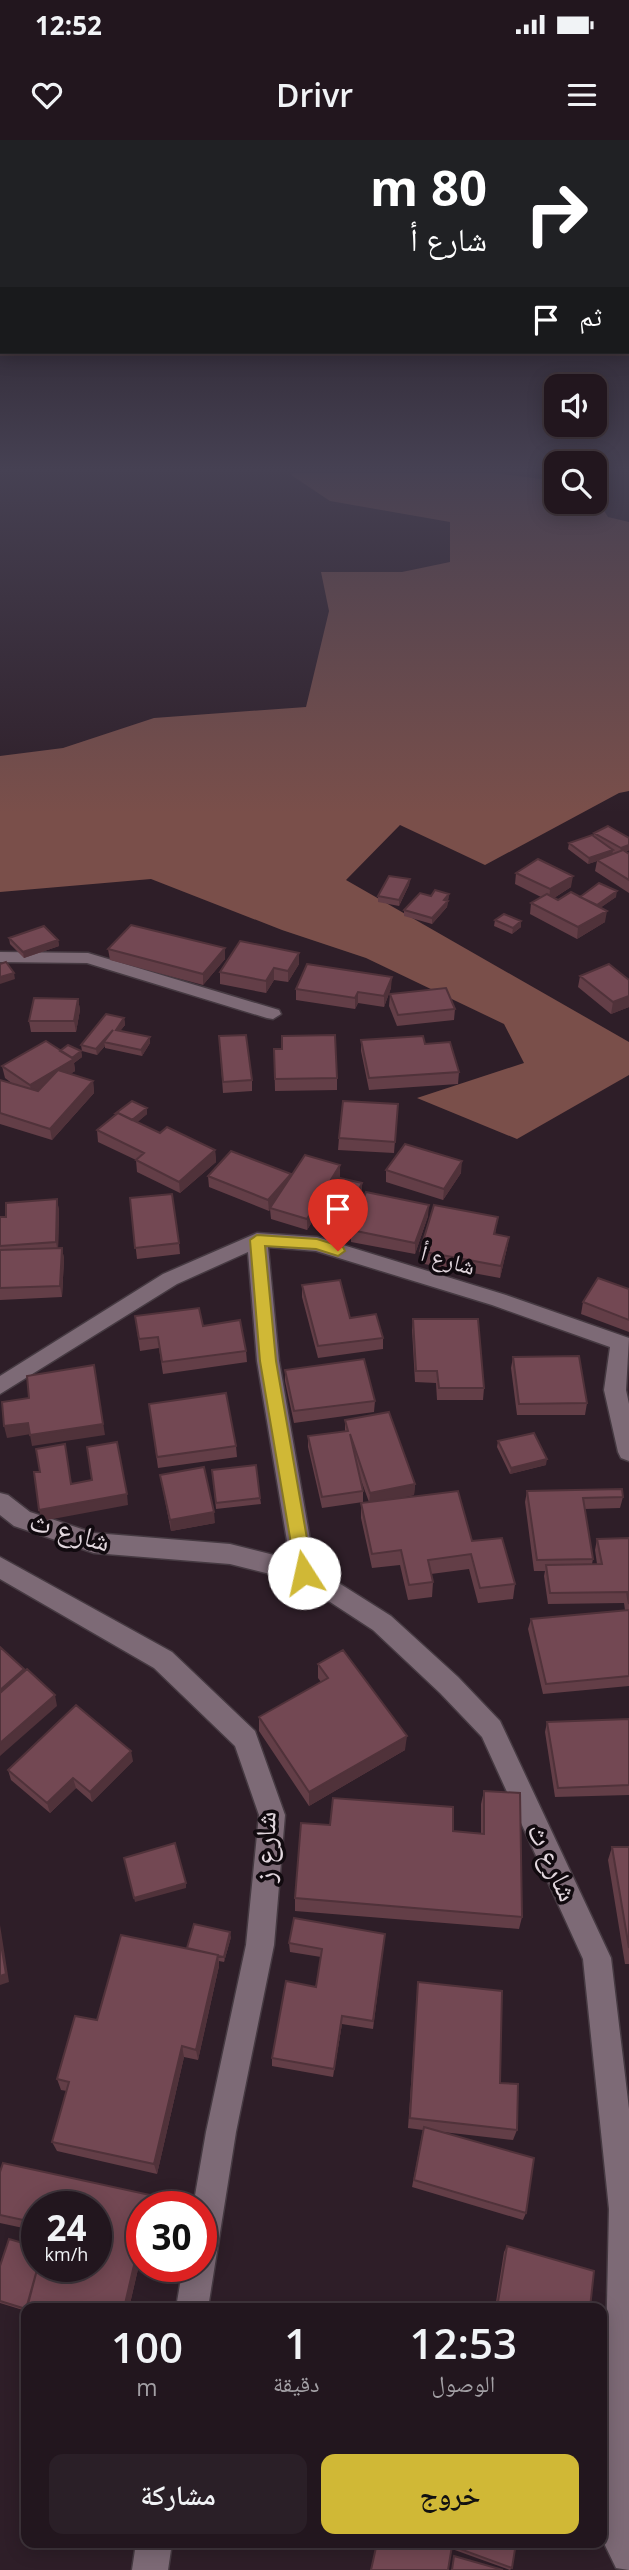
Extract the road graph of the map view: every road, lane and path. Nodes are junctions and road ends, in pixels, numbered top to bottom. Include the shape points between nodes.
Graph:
1 (0, 957) edge
2 (273, 1014) dead end
3 (257, 1240) junction
4 (625, 1345) edge
5 (0, 1386) edge
6 (629, 1452) edge
7 (0, 1502) edge
8 (0, 1567) edge
9 (304, 1573) junction
10 (211, 2191) edge
11 (196, 2282) edge
12 (193, 2303) edge
13 (153, 2548) edge
14 (629, 2555) edge
15 (150, 2570) edge

1 - 2 street via 88,958
3 - 4 street, شارع أ via 317,1244
3 - 5 street via 170,1279
3 - 9 street via 268,1361
4 - 6 street via 615,1390
7 - 9 street, شارع ث via 22,1519 94,1543 230,1553
8 - 10 street, شارع ﺯ via 163,1660 246,1739 272,1815 260,1945
9 - 14 street, شارع ث via 382,1623 491,1730 597,1958 625,2209 618,2535
11 - 12 street
13 - 15 street

